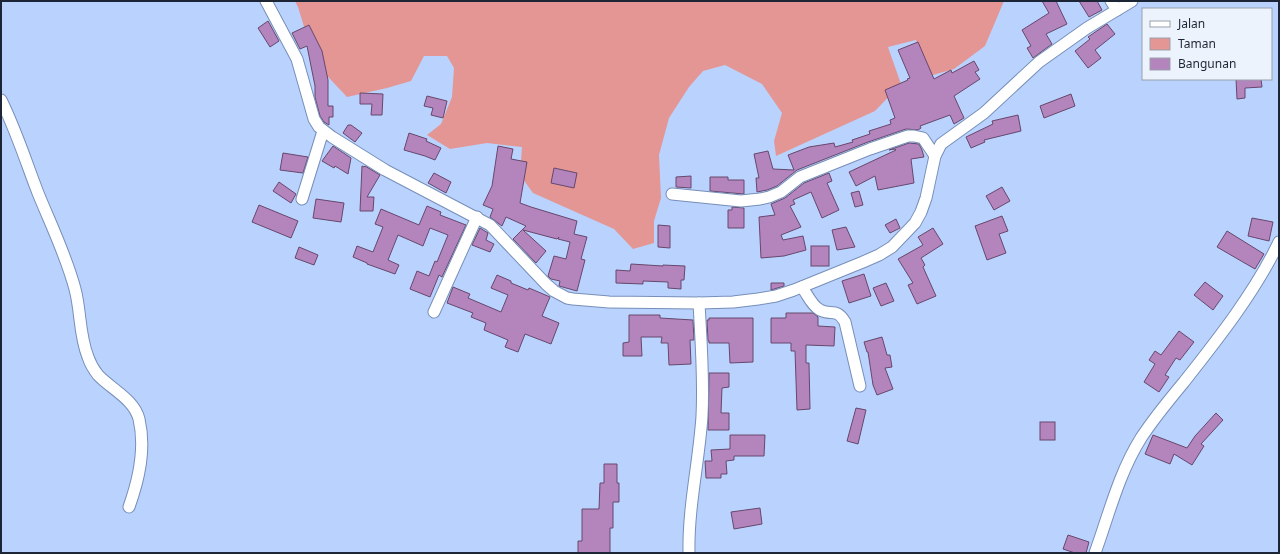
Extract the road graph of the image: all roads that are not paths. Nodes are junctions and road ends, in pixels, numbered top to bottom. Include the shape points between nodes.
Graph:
1 (266, 1) edge
2 (1132, 1) edge
3 (1114, 6) edge
4 (1, 100) edge
5 (323, 131) junction
6 (935, 156) junction
7 (672, 194) dead end
8 (302, 199) dead end
9 (477, 217) junction
10 (1279, 242) edge
11 (802, 287) junction
12 (699, 303) junction
13 (434, 312) dead end
14 (860, 386) dead end
15 (129, 507) dead end
16 (689, 553) edge
17 (1095, 553) edge

1 - 5 street via 297,59 314,119
2 - 3 street
3 - 6 street via 1039,62 984,112 941,144
4 - 15 street via 69,268 76,290 81,333 88,358 98,375 131,404 137,413 142,438 141,464
5 - 8 street
5 - 9 street via 386,170
6 - 7 street via 923,138 908,136 800,176 781,192 760,200 727,200
6 - 11 street via 921,212 905,235 879,255
9 - 12 street via 494,228 546,284 567,298 609,302
9 - 13 street
10 - 17 street via 1251,290 1207,353 1152,422 1132,454
11 - 12 street via 758,299
11 - 14 street via 819,310 841,315
12 - 16 street via 703,377 702,417 691,504

